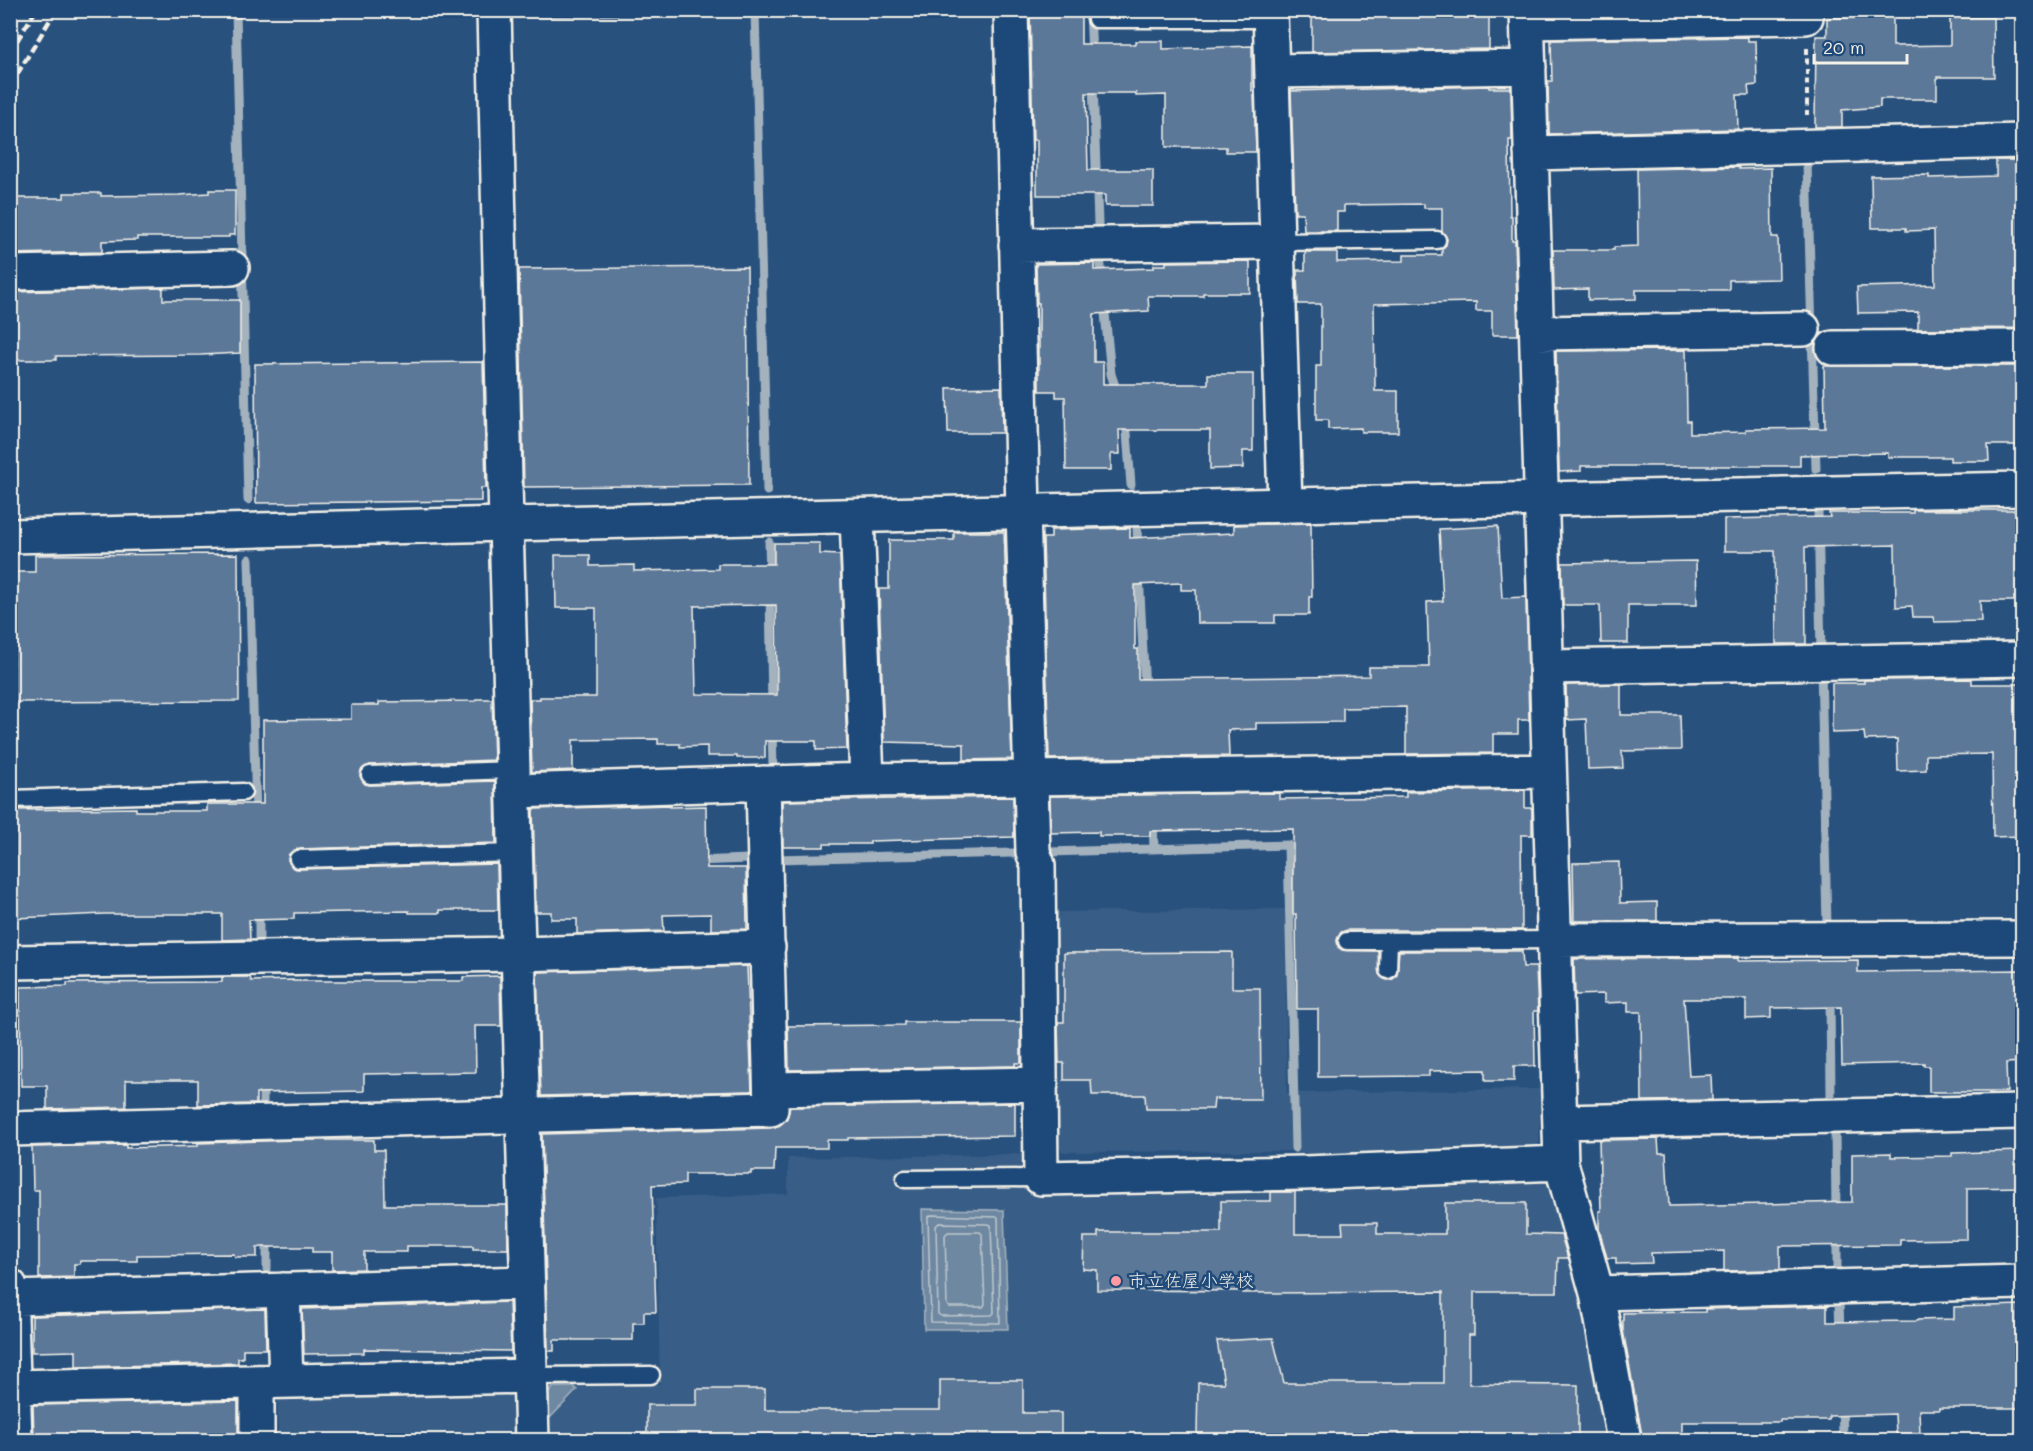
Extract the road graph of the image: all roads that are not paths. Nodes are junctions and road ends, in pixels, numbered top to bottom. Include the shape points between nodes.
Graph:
1 (495, 10) edge
2 (1011, 10) edge
3 (1806, 14) edge
4 (1270, 15) edge
5 (1528, 16) edge
6 (1096, 19) dead end
7 (1529, 67) junction
8 (1272, 71) junction
9 (2022, 141) edge
10 (1531, 153) junction
11 (1437, 240) dead end
12 (1277, 242) junction
13 (1016, 245) junction
14 (232, 268) dead end
15 (10, 273) edge
16 (1803, 329) dead end
17 (1537, 333) junction
18 (2022, 347) edge
19 (1833, 348) dead end
20 (2022, 489) edge
21 (1541, 499) junction
22 (1285, 505) junction
23 (1023, 512) junction
24 (856, 516) junction
25 (506, 524) junction
26 (10, 536) edge
27 (2022, 660) edge
28 (1546, 667) junction
29 (1549, 771) junction
30 (370, 775) dead end
31 (1031, 778) junction
32 (513, 780) junction
33 (867, 780) junction
34 (763, 783) junction
35 (243, 792) dead end
36 (10, 799) edge
37 (515, 853) junction
38 (298, 859) dead end
39 (2022, 938) edge
40 (1554, 940) junction
41 (1347, 941) dead end
42 (1389, 941) junction
43 (768, 946) junction
44 (518, 954) junction
45 (10, 962) edge
46 (1388, 970) dead end
47 (1041, 1084) junction
48 (771, 1089) junction
49 (2022, 1112) edge
50 (523, 1115) junction
51 (1560, 1122) junction
52 (10, 1129) edge
53 (1562, 1162) junction
54 (1041, 1178) junction
55 (905, 1179) dead end
56 (2022, 1282) edge
57 (528, 1283) junction
58 (10, 1286) edge
59 (283, 1290) junction
60 (1597, 1293) junction
61 (11, 1298) edge
62 (651, 1375) dead end
63 (531, 1376) junction
64 (271, 1381) junction
65 (12, 1387) edge
66 (15, 1440) edge
67 (257, 1440) edge
68 (532, 1440) edge
69 (1624, 1440) edge

1 - 25 street
2 - 13 street
3 - 5 street
4 - 6 lane
4 - 8 street
5 - 7 street
7 - 8 street
7 - 10 street
8 - 12 street
9 - 10 street
10 - 17 street
11 - 12 lane
12 - 13 street
12 - 22 street
13 - 23 street
14 - 15 street
16 - 17 street
17 - 21 street
18 - 19 street
20 - 21 street
21 - 22 street
21 - 28 street
22 - 23 street
23 - 24 street
23 - 31 street
24 - 25 street
24 - 33 street
25 - 26 street
25 - 32 street
27 - 28 street
28 - 29 street
29 - 31 street
29 - 40 street
30 - 32 lane
31 - 33 street
31 - 47 street via 1033,852 1038,866
32 - 34 street
32 - 37 street
33 - 34 street
34 - 43 street
35 - 36 lane
37 - 38 lane
37 - 44 street
39 - 40 street
40 - 42 lane
40 - 51 street
41 - 42 lane
42 - 46 lane
43 - 44 street
43 - 48 street
44 - 45 street
44 - 50 street
47 - 48 street
47 - 54 street
48 - 50 street via 771,1109
49 - 51 street
50 - 52 street
50 - 57 street
51 - 53 street
53 - 54 street via 1305,1173
53 - 60 street
54 - 55 lane
56 - 60 street
57 - 59 street
57 - 63 street
58 - 61 street
59 - 61 street
59 - 64 street
60 - 69 street
61 - 65 street
62 - 63 lane
63 - 64 street
63 - 68 street
64 - 65 street
64 - 67 street
65 - 66 street

